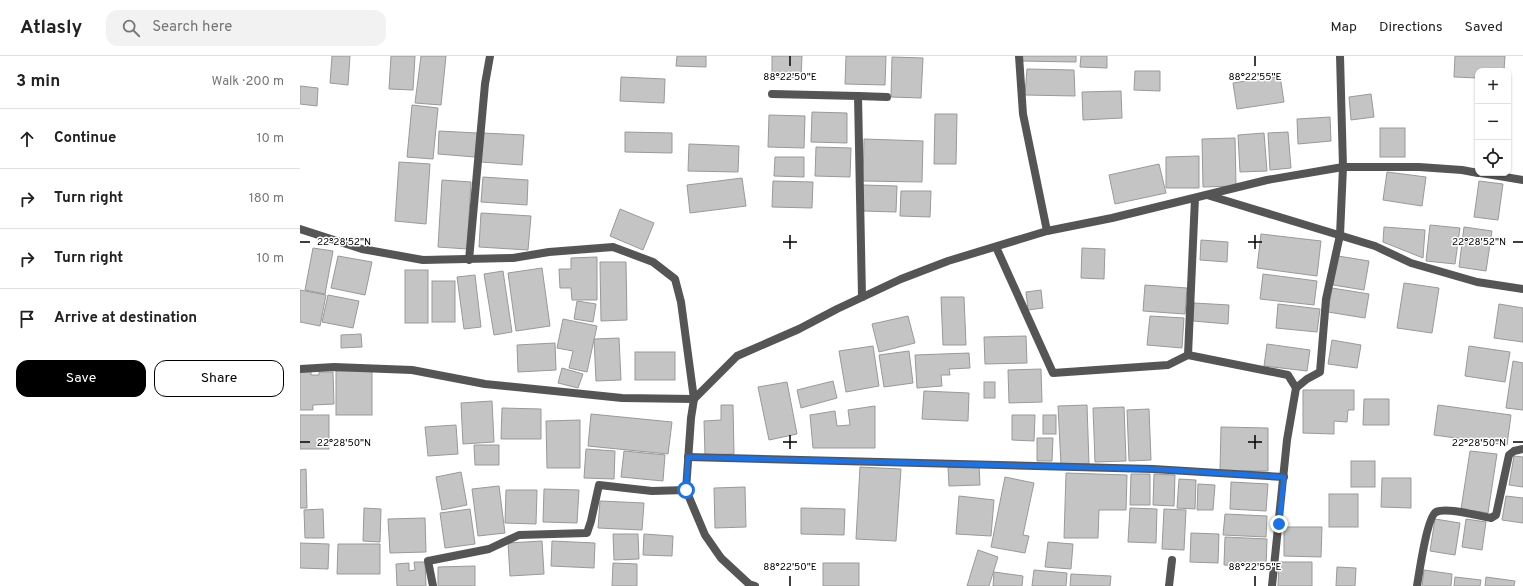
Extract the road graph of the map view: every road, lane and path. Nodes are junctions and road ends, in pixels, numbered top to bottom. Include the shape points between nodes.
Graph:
1 (490, 56) edge
2 (1019, 56) edge
3 (1340, 56) edge
4 (772, 94) dead end
5 (858, 96) junction
6 (887, 97) dead end
7 (1343, 167) junction
8 (1475, 172) edge
9 (1498, 176) edge
10 (1523, 180) edge
11 (1206, 195) junction
12 (1195, 198) junction
13 (300, 229) edge
14 (1047, 231) junction
15 (1340, 235) junction
16 (996, 247) junction
17 (469, 260) junction
18 (1523, 289) edge
19 (862, 297) junction
20 (1188, 355) junction
21 (300, 369) edge
22 (1296, 388) junction
23 (694, 400) junction
24 (1523, 449) edge
25 (688, 457) junction
26 (1284, 477) junction
27 (686, 490) junction
28 (1172, 560) dead end
29 (433, 586) edge
30 (755, 586) edge
31 (1169, 586) edge
32 (1272, 586) edge
33 (1417, 586) edge

1 - 17 street via 485,84
2 - 14 street via 1023,114
3 - 7 street
4 - 5 street
5 - 6 street
5 - 19 street
7 - 8 street via 1419,167
7 - 11 street via 1267,180
7 - 15 street
9 - 10 street
11 - 12 street
11 - 15 street
12 - 14 street
12 - 20 street
13 - 17 street via 362,249 423,260
14 - 16 street
15 - 18 street via 1375,246 1411,263 1477,282
15 - 22 street via 1326,298 1320,372
16 - 19 street via 948,261
16 - 20 street via 1053,373 1168,365
17 - 23 street via 613,247 653,262 675,279 681,302
19 - 23 street via 799,329 737,356
20 - 22 street via 1288,375
21 - 23 street via 334,367 412,370 485,384 622,398
22 - 26 street
23 - 25 street
24 - 33 street via 1509,455 1496,515 1491,518 1449,510 1438,511 1432,515
25 - 26 street via 1153,469
25 - 27 street
26 - 32 street
27 - 29 street via 652,491 599,484 587,533 519,535 490,549 428,561
27 - 30 street via 705,535 721,558 749,584
28 - 31 street

